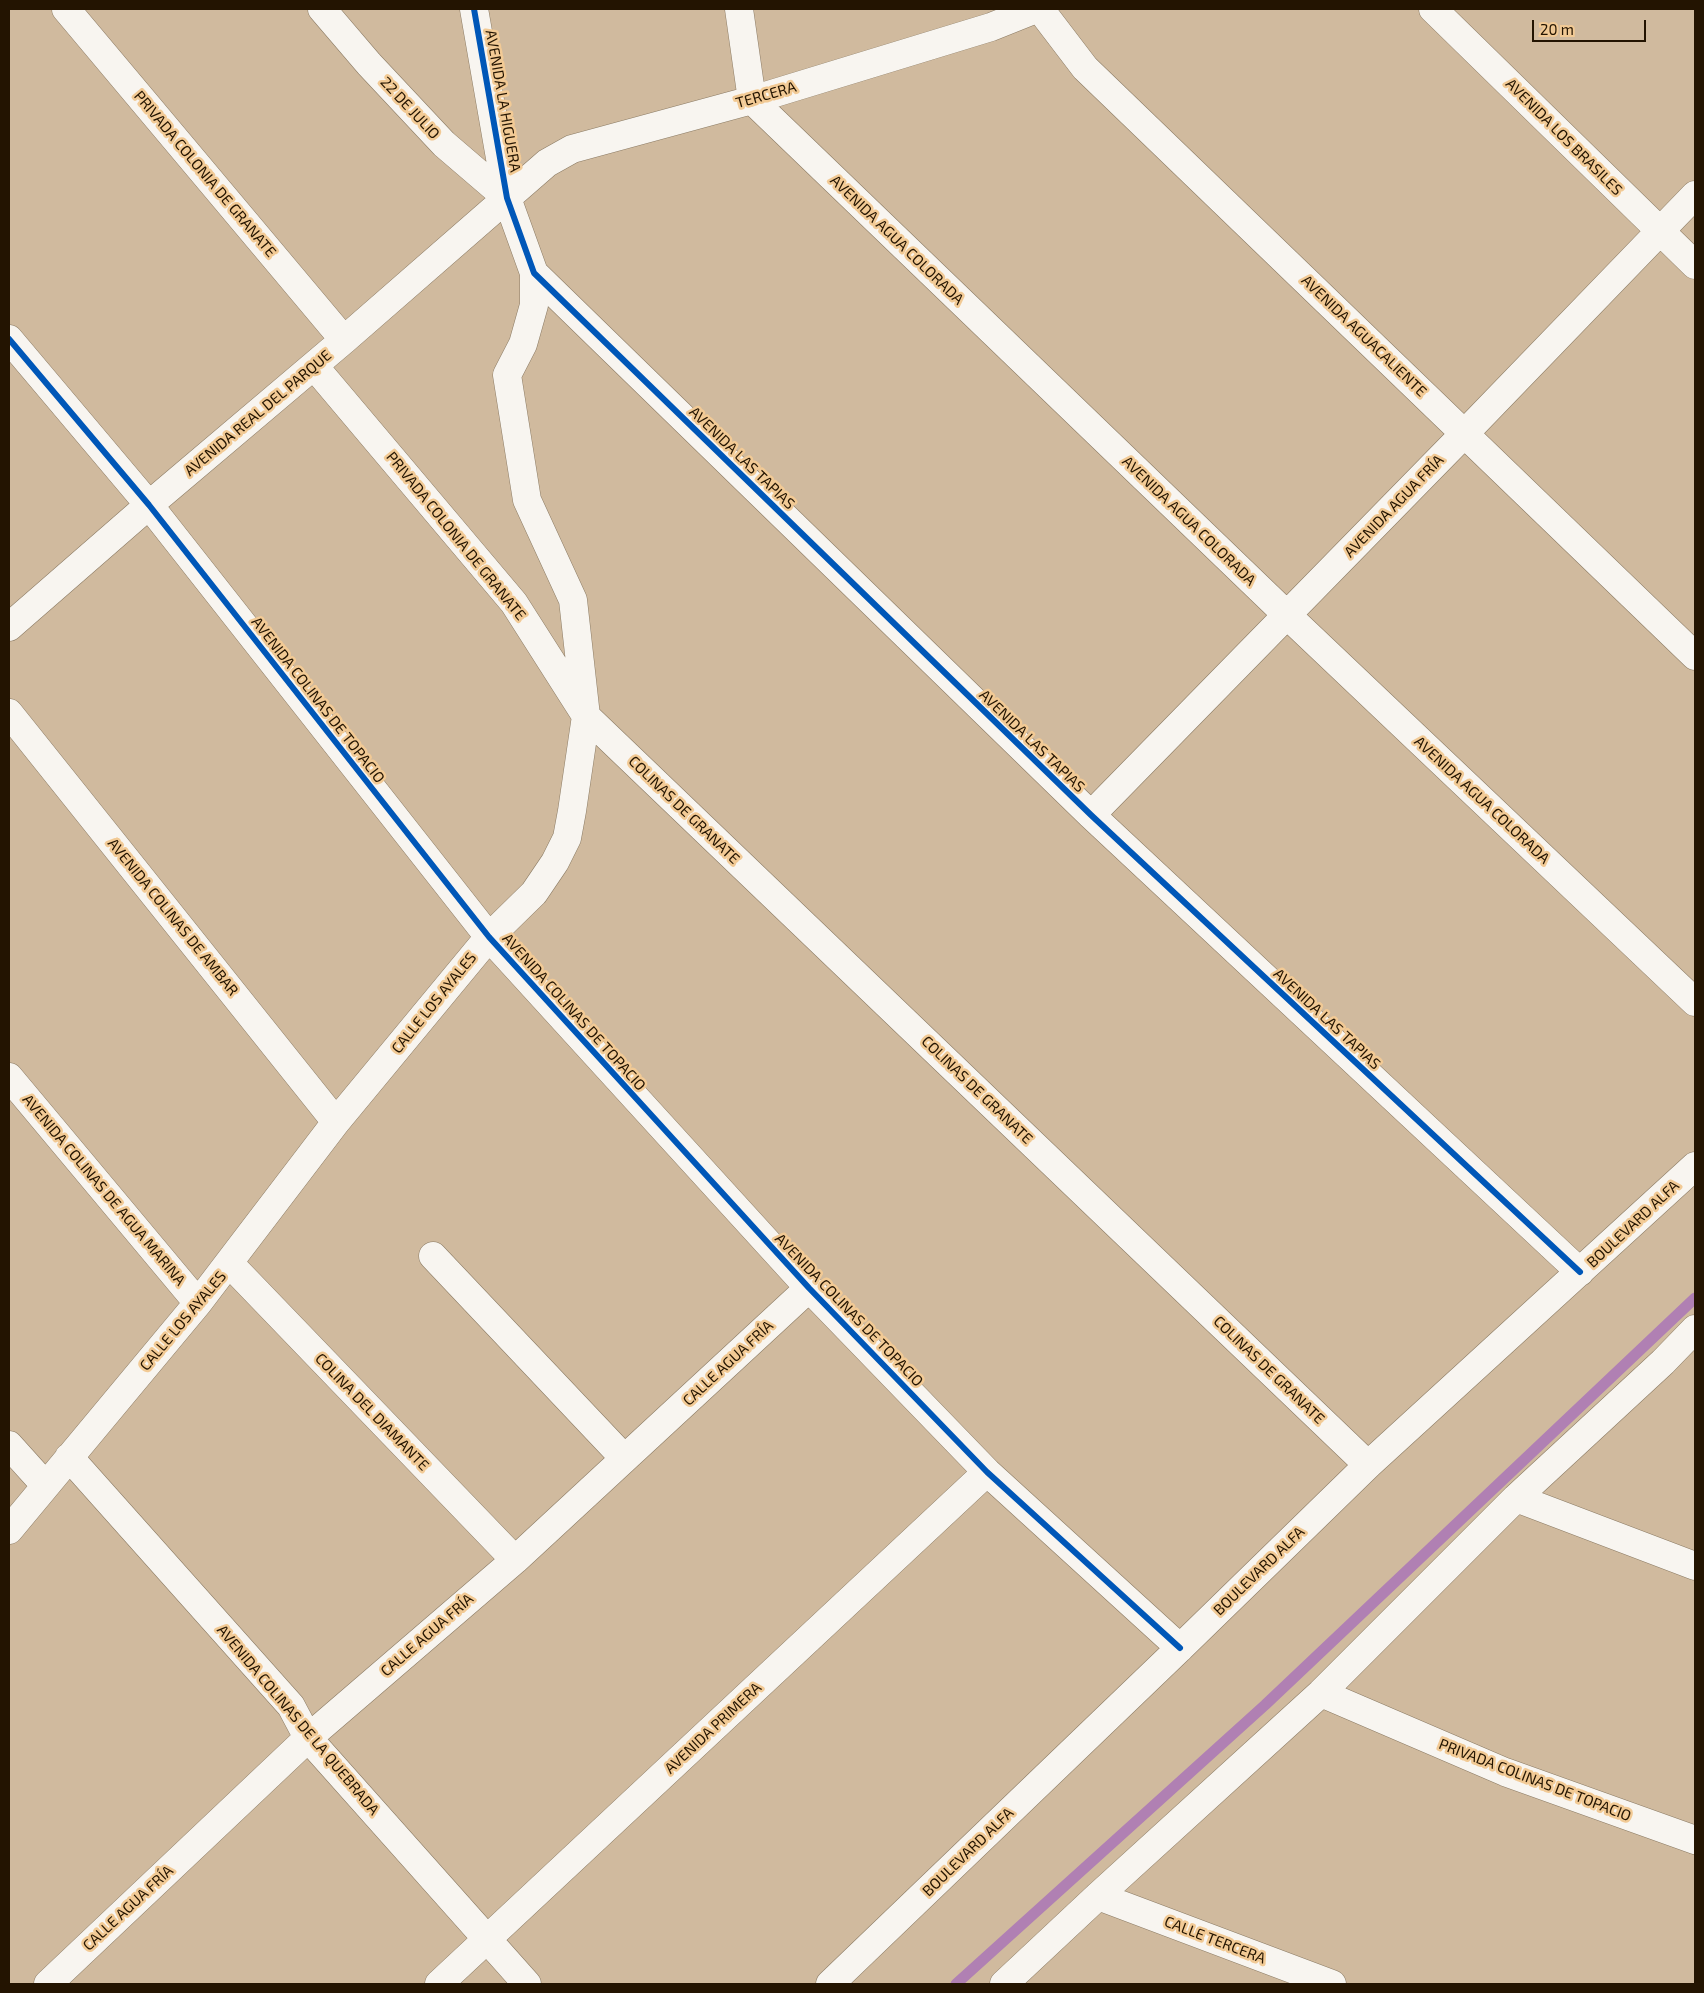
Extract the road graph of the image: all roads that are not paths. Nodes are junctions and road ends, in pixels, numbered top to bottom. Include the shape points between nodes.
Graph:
1 (66, 9) edge
2 (322, 9) edge
3 (474, 9) edge
4 (738, 9) edge
5 (1036, 9) edge
6 (1040, 9) edge
7 (1433, 9) edge
8 (752, 100) junction
9 (1695, 195) edge
10 (507, 198) junction
11 (1660, 232) junction
12 (1695, 265) edge
13 (534, 273) junction
14 (9, 339) edge
15 (344, 340) junction
16 (314, 366) junction
17 (1465, 434) junction
18 (149, 505) junction
19 (1287, 615) junction
20 (9, 627) edge
21 (1695, 656) edge
22 (9, 713) edge
23 (586, 716) junction
24 (1090, 815) junction
25 (489, 937) junction
26 (1695, 1002) edge
27 (9, 1077) edge
28 (336, 1122) junction
29 (1695, 1166) edge
30 (433, 1256) dead end
31 (230, 1264) junction
32 (1580, 1272) junction
33 (809, 1288) junction
34 (198, 1303) junction
35 (1695, 1329) edge
36 (9, 1445) edge
37 (69, 1457) junction
38 (624, 1458) junction
39 (1368, 1464) junction
40 (987, 1472) junction
41 (45, 1485) junction
42 (1516, 1498) junction
43 (9, 1530) edge
44 (515, 1560) junction
45 (1695, 1566) edge
46 (1180, 1648) junction
47 (1321, 1693) junction
48 (308, 1738) junction
49 (1695, 1840) edge
50 (1098, 1896) junction
51 (488, 1939) junction
52 (48, 1984) edge
53 (439, 1984) edge
54 (527, 1984) edge
55 (830, 1984) edge
56 (1004, 1984) edge
57 (1332, 1984) edge

1 - 15 street, PRIVADA COLONIA DE GRANATE
2 - 10 street, 22 DE JULIO via 444,144
3 - 10 street, AVENIDA LA HIGUERA
4 - 8 street
5 - 8 street, TERCERA via 991,27
6 - 17 street, AVENIDA AGUACALIENTE via 1085,68
7 - 11 street, AVENIDA LOS BRASILES
8 - 10 street, TERCERA via 572,149 547,163
8 - 19 street, AVENIDA AGUA COLORADA
9 - 11 street, AVENIDA AGUA FRÍA
10 - 13 street, AVENIDA LAS TAPIAS
10 - 15 street, AVENIDA REAL DEL PARQUE
11 - 12 street, AVENIDA LOS BRASILES
11 - 17 street, AVENIDA AGUA FRÍA
13 - 23 street, CALLE LOS AYALES via 534,305 523,344 507,375 527,500 573,600
13 - 24 street, AVENIDA LAS TAPIAS
14 - 18 street, AVENIDA COLINAS DE TOPACIO
15 - 16 street, AVENIDA REAL DEL PARQUE
16 - 18 street, AVENIDA REAL DEL PARQUE
16 - 23 street, PRIVADA COLONIA DE GRANATE via 514,603
17 - 19 street, AVENIDA AGUA FRÍA
17 - 21 street, AVENIDA AGUACALIENTE
18 - 20 street, AVENIDA REAL DEL PARQUE
18 - 25 street, AVENIDA COLINAS DE TOPACIO
19 - 24 street, AVENIDA AGUA FRÍA
19 - 26 street, AVENIDA AGUA COLORADA
22 - 28 street, AVENIDA COLINAS DE AMBAR
23 - 25 street, CALLE LOS AYALES via 567,838 534,893
23 - 39 street, COLINAS DE GRANATE
24 - 32 street, AVENIDA LAS TAPIAS
25 - 28 street, CALLE LOS AYALES
25 - 33 street, AVENIDA COLINAS DE TOPACIO
27 - 34 street, AVENIDA COLINAS DE AGUA MARINA
28 - 31 street, CALLE LOS AYALES
29 - 32 street, BOULEVARD ALFA
30 - 38 street
31 - 34 street, CALLE LOS AYALES
31 - 44 street, COLINA DEL DIAMANTE
32 - 39 street, BOULEVARD ALFA
33 - 38 street, CALLE AGUA FRÍA
33 - 40 street, AVENIDA COLINAS DE TOPACIO
34 - 37 street, CALLE LOS AYALES
35 - 42 street
36 - 41 street
37 - 41 street, CALLE LOS AYALES
37 - 48 street, AVENIDA COLINAS DE LA QUEBRADA via 290,1706
38 - 44 street, CALLE AGUA FRÍA
39 - 46 street, BOULEVARD ALFA
40 - 46 street, AVENIDA COLINAS DE TOPACIO
40 - 51 street, AVENIDA PRIMERA
41 - 43 street, CALLE LOS AYALES
42 - 45 street
42 - 47 street
44 - 48 street, CALLE AGUA FRÍA
46 - 55 street, BOULEVARD ALFA
47 - 49 street, PRIVADA COLINAS DE TOPACIO via 1505,1772
47 - 50 street
48 - 51 street, AVENIDA COLINAS DE LA QUEBRADA
48 - 52 street, CALLE AGUA FRÍA
50 - 56 street
50 - 57 street, CALLE TERCERA
51 - 53 street, AVENIDA PRIMERA
51 - 54 street, AVENIDA COLINAS DE LA QUEBRADA

